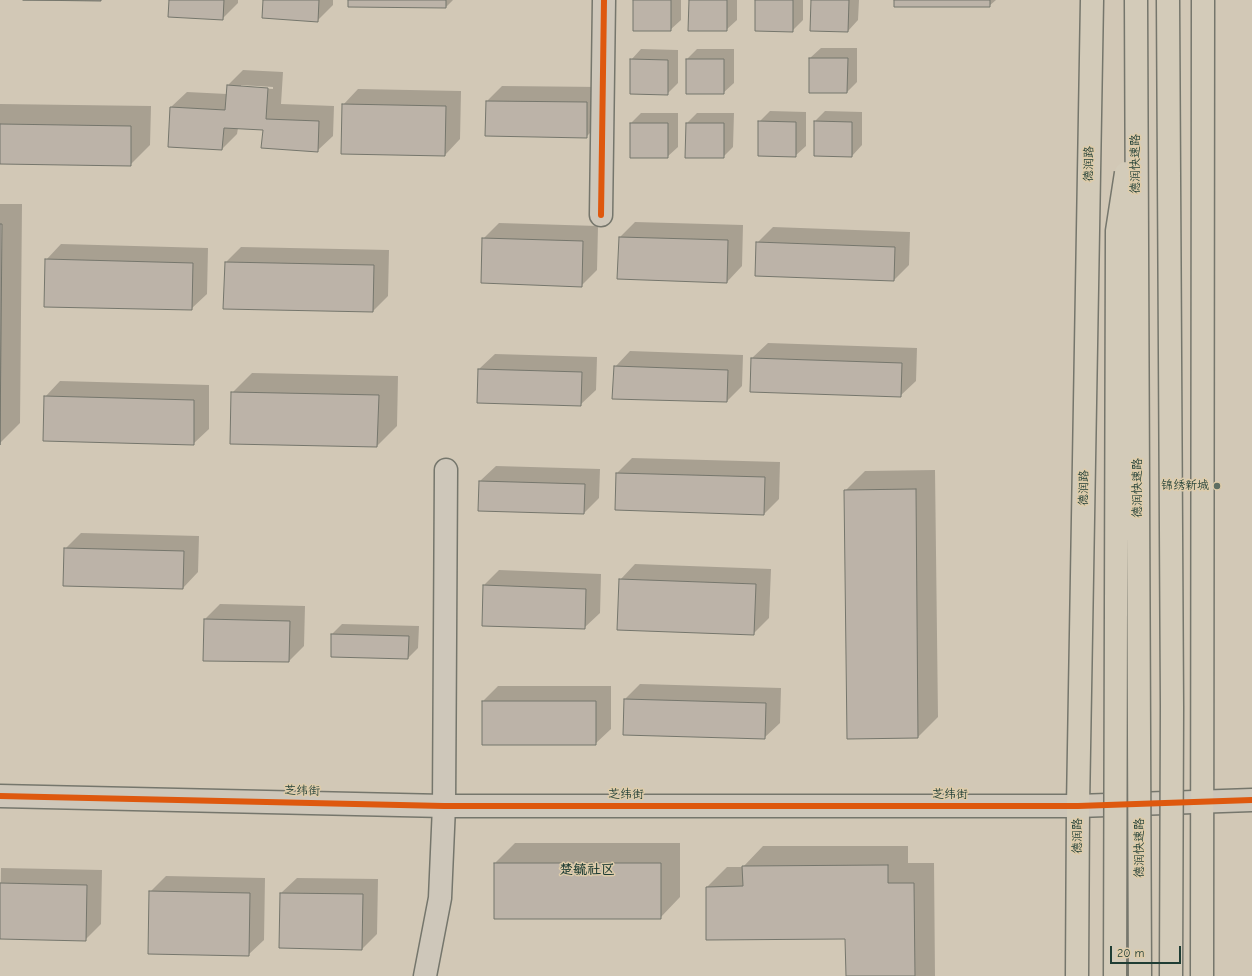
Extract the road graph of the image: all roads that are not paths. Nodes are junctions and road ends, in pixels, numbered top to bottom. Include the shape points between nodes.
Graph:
1 (604, 0) edge
2 (1092, 0) edge
3 (1136, 0) edge
4 (1168, 0) edge
5 (1203, 0) edge
6 (1136, 107) junction
7 (601, 215) dead end
8 (446, 470) dead end
9 (0, 796) edge
10 (1203, 800) junction
11 (1252, 800) edge
12 (444, 806) junction
13 (1078, 806) junction
14 (425, 976) edge
15 (1077, 976) edge
16 (1115, 976) edge
17 (1140, 976) edge
18 (1171, 976) edge
19 (1202, 976) edge

1 - 7 street
2 - 13 main road, 德润路
3 - 6 main road, 德润快速路, bridge
4 - 18 main road, bridge
5 - 10 main road
6 - 16 main road, bridge via 1117,232
6 - 17 main road, 德润快速路, bridge
8 - 12 street
9 - 12 street, 芝纬街
10 - 11 street, 芝纬街
10 - 13 street, 芝纬街
10 - 19 main road
12 - 13 street, 芝纬街
12 - 14 street via 440,898
13 - 15 main road, 德润路

